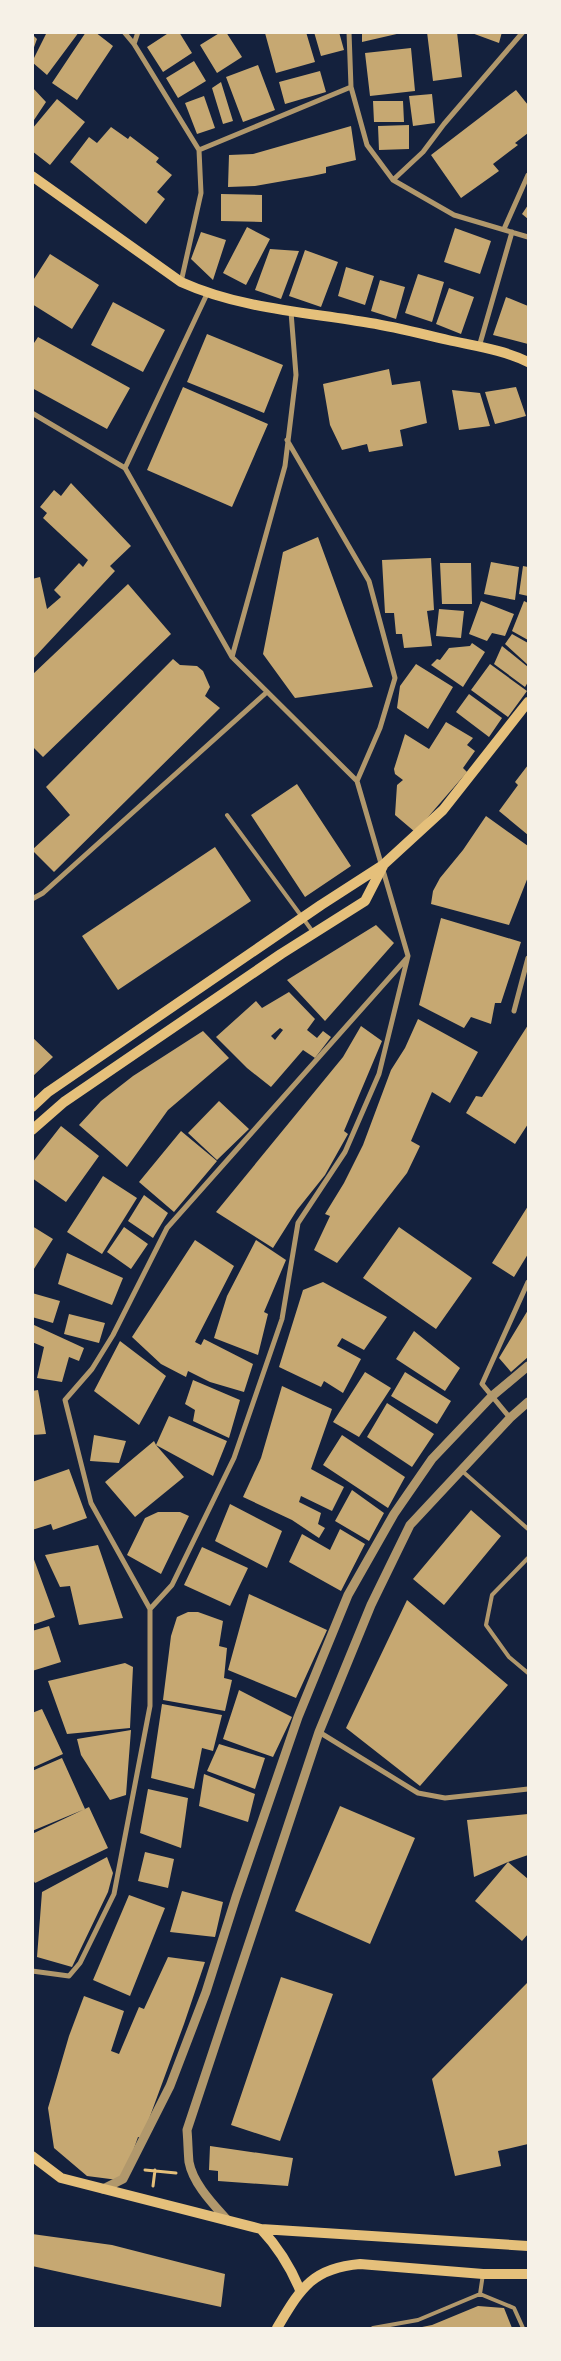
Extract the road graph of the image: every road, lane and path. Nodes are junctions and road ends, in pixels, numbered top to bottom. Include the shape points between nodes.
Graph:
1 (124, 32) edge
2 (138, 32) edge
3 (349, 32) edge
4 (522, 32) edge
5 (134, 44) junction
6 (351, 87) junction
7 (199, 150) junction
8 (528, 175) edge
9 (32, 176) edge
10 (393, 180) junction
11 (504, 229) junction
12 (512, 232) junction
13 (528, 236) edge
14 (181, 282) junction
15 (207, 294) junction
16 (290, 312) junction
17 (479, 347) junction
18 (528, 362) edge
19 (32, 412) edge
20 (286, 439) junction
21 (125, 468) junction
22 (232, 656) junction
23 (267, 692) junction
24 (528, 702) edge
25 (357, 781) junction
26 (227, 815) dead end
27 (384, 865) junction
28 (32, 899) edge
29 (302, 918) junction
30 (314, 934) junction
31 (408, 956) junction
32 (528, 958) edge
33 (514, 1011) dead end
34 (32, 1107) edge
35 (32, 1130) edge
36 (528, 1282) edge
37 (528, 1366) edge
38 (491, 1397) junction
39 (528, 1402) edge
40 (510, 1418) junction
41 (461, 1470) junction
42 (528, 1529) edge
43 (528, 1558) edge
44 (150, 1609) junction
45 (528, 1673) edge
46 (319, 1732) junction
47 (528, 1789) edge
48 (32, 1971) edge
49 (32, 2156) edge
50 (129, 2168) junction
51 (194, 2175) junction
52 (103, 2188) junction
53 (228, 2221) junction
54 (261, 2229) junction
55 (528, 2246) edge
56 (484, 2274) junction
57 (528, 2274) edge
58 (300, 2290) junction
59 (480, 2294) junction
60 (277, 2328) edge
61 (373, 2328) edge
62 (522, 2328) edge

1 - 5 street
2 - 5 street
3 - 6 street
4 - 10 street via 423,152
5 - 7 street
6 - 7 street
6 - 10 street via 367,145
7 - 14 street via 201,193
8 - 11 street
9 - 14 main road
10 - 11 street via 454,215
11 - 12 street
12 - 13 street
12 - 17 street
14 - 15 main road
15 - 16 main road
15 - 21 street
16 - 17 main road via 371,323
16 - 20 street via 296,375
17 - 18 main road via 518,356
19 - 21 street
20 - 22 street via 285,466
20 - 25 street via 369,581 395,678 380,728
21 - 22 street
22 - 23 street
23 - 25 street
23 - 28 street via 43,893
24 - 27 main road via 443,810
25 - 27 street
26 - 29 lane
27 - 29 main road
27 - 30 main road via 365,901
27 - 31 street
29 - 30 lane
29 - 34 main road via 48,1092
30 - 35 main road via 64,1102
31 - 44 street via 379,1074 345,1152 298,1223 282,1319 234,1458 172,1586
31 - 44 street via 167,1228 113,1335 92,1369 65,1400 91,1503
32 - 33 street
36 - 38 street via 482,1384
37 - 38 street
38 - 40 street
38 - 50 street via 432,1459 394,1514 348,1595 298,1717 206,1992 170,2086
39 - 40 street
40 - 41 street
41 - 42 lane
41 - 46 street via 410,1525 371,1605
43 - 45 lane via 492,1595 486,1625 509,1657
44 - 48 street via 150,1706 114,1894 80,1963 68,1976
46 - 47 street via 418,1793 445,1798
46 - 51 street via 187,2130 189,2164
49 - 52 main road via 61,2178
50 - 51 path
50 - 52 street via 123,2179
51 - 53 street
52 - 53 main road
53 - 54 main road
54 - 55 main road
54 - 58 main road via 278,2246
56 - 57 main road
56 - 58 main road via 399,2266 346,2266 322,2273
56 - 59 lane
58 - 60 main road
59 - 61 lane via 418,2320
59 - 62 lane via 514,2308

